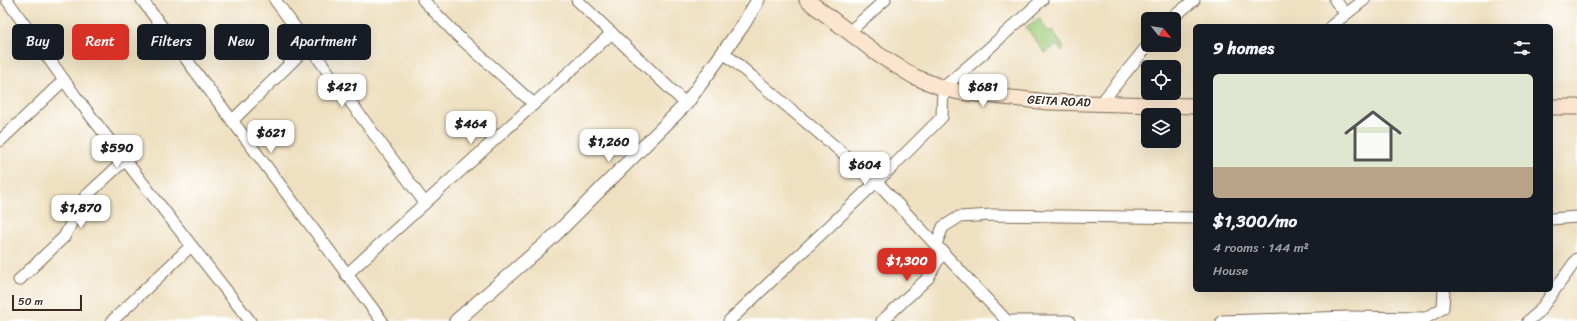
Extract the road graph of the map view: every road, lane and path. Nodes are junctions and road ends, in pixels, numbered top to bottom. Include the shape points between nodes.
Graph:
1 (7, 0) edge
2 (142, 0) edge
3 (275, 0) edge
4 (423, 0) edge
5 (577, 0) edge
6 (758, 0) edge
7 (807, 0) edge
8 (885, 0) edge
9 (1042, 0) edge
10 (1194, 0) edge
11 (1335, 0) edge
12 (1364, 0) edge
13 (1179, 12) edge
14 (1346, 14) junction
15 (293, 24) edge
16 (1334, 24) edge
17 (849, 32) junction
18 (612, 33) junction
19 (723, 52) junction
20 (1142, 52) edge
21 (294, 60) edge
22 (320, 60) edge
23 (64, 80) junction
24 (943, 88) junction
25 (1101, 103) junction
26 (534, 104) junction
27 (686, 104) junction
28 (1193, 106) edge
29 (1553, 107) edge
30 (1577, 107) edge
31 (232, 121) junction
32 (0, 141) edge
33 (125, 160) junction
34 (877, 182) junction
35 (425, 203) junction
36 (1577, 217) edge
37 (1193, 218) edge
38 (1553, 219) edge
39 (191, 246) junction
40 (940, 247) junction
41 (1577, 259) edge
42 (346, 275) junction
43 (19, 280) dead end
44 (1444, 292) edge
45 (1367, 319) edge
46 (112, 321) edge
47 (250, 321) edge
48 (382, 321) edge
49 (456, 321) edge
50 (729, 321) edge
51 (882, 321) edge
52 (1007, 321) edge
53 (1070, 321) edge
54 (1222, 321) edge
55 (1528, 321) edge

1 - 23 street
2 - 31 street
3 - 15 street
4 - 26 street via 458,36
5 - 18 street
6 - 19 street
7 - 17 main road, GEITA ROAD
8 - 17 street
9 - 24 street
10 - 13 street
11 - 14 street
12 - 14 street
14 - 16 street
17 - 24 main road, GEITA ROAD via 879,55 915,77
18 - 26 street
18 - 27 street
19 - 27 street
19 - 34 street
20 - 25 street
21 - 31 street
22 - 35 street
23 - 32 street
23 - 33 street
24 - 25 main road, GEITA ROAD via 1048,102
24 - 34 street via 942,117
25 - 28 main road, GEITA ROAD
26 - 35 street
27 - 49 street via 553,237
29 - 30 main road
31 - 42 street
33 - 39 street
33 - 43 street via 85,197 64,237
34 - 40 street
34 - 50 street
35 - 42 street
36 - 38 street
37 - 40 street via 992,215 959,217 943,227
39 - 46 street
39 - 47 street
40 - 51 street via 928,278
40 - 52 street
41 - 55 street via 1538,313
42 - 48 street
44 - 45 street via 1443,308 1426,318
45 - 54 street
52 - 53 street

